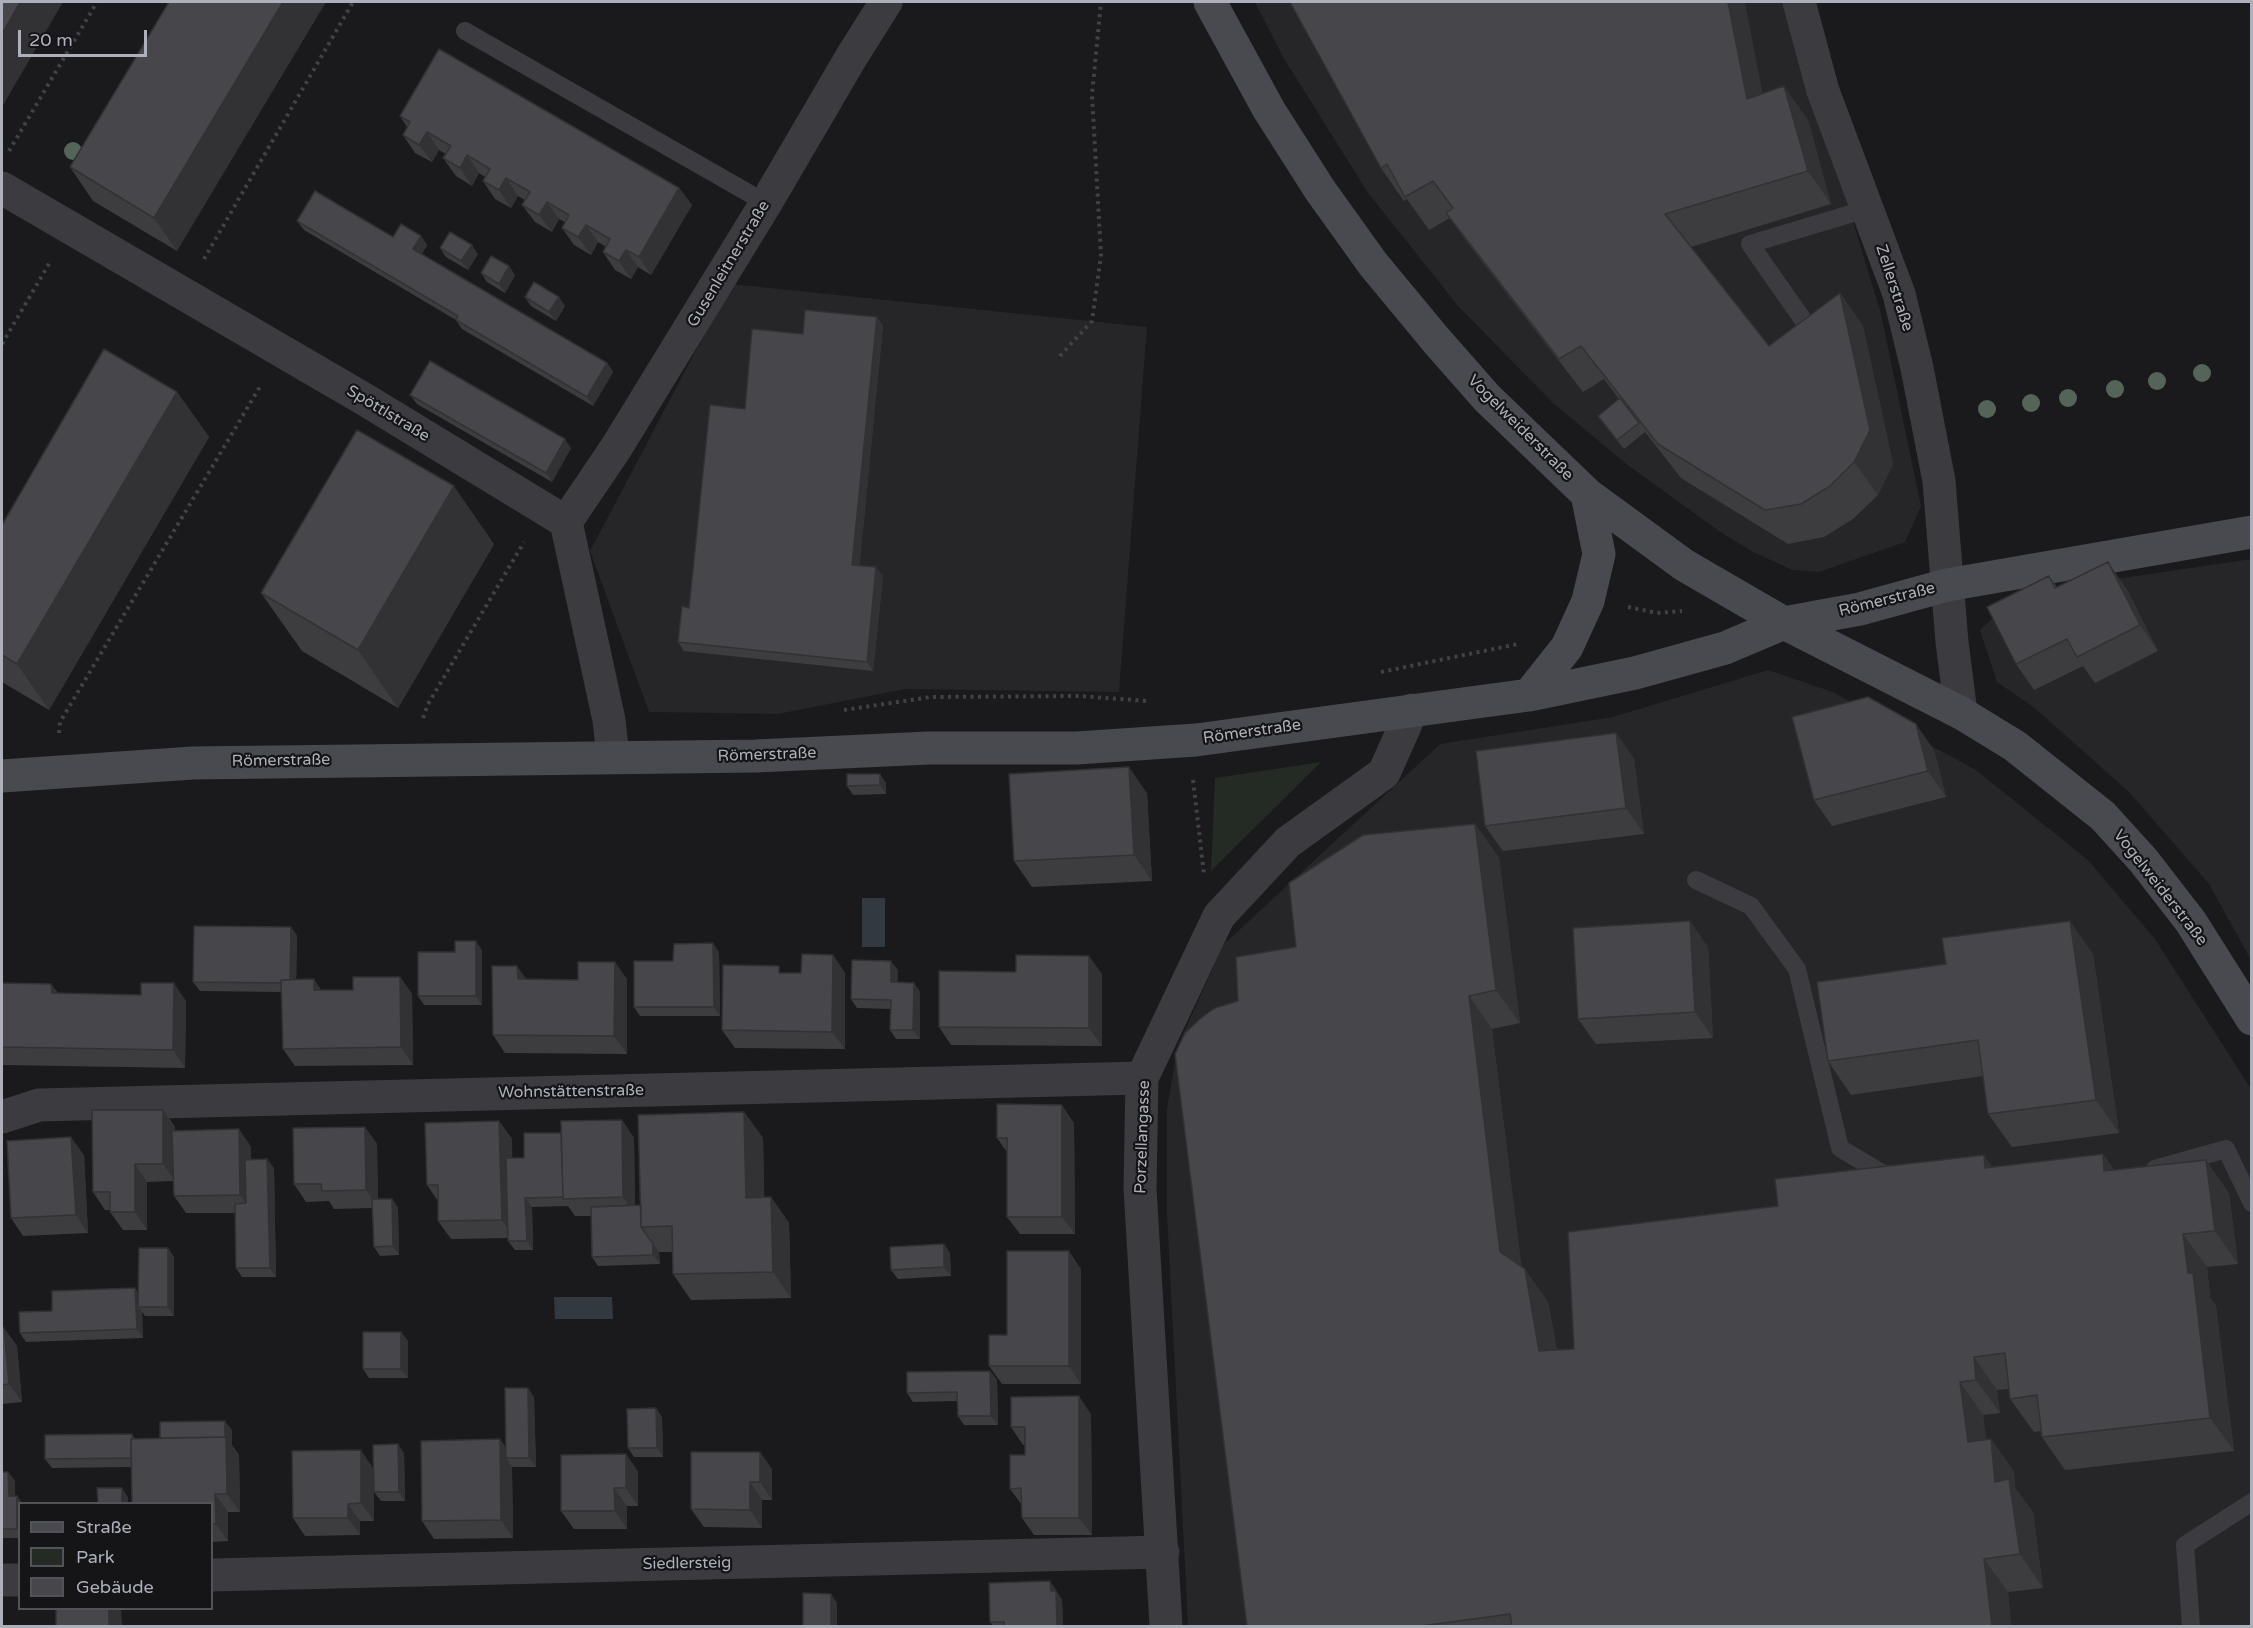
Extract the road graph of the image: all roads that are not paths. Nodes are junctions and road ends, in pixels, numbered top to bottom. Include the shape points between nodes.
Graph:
1 (886, 2) edge
2 (1210, 2) edge
3 (1799, 2) edge
4 (465, 31) dead end
5 (2, 188) edge
6 (766, 203) junction
7 (1867, 208) junction
8 (1808, 327) edge
9 (1587, 494) junction
10 (555, 515) junction
11 (2252, 532) edge
12 (1947, 585) junction
13 (1784, 623) junction
14 (1530, 695) junction
15 (1412, 710) junction
16 (1961, 713) junction
17 (613, 757) junction
18 (2, 776) edge
19 (1696, 880) dead end
20 (2249, 1011) edge
21 (1142, 1078) junction
22 (2, 1117) edge
23 (2143, 1170) edge
24 (1907, 1174) edge
25 (2252, 1203) edge
26 (2252, 1502) edge
27 (1163, 1552) junction
28 (213, 1575) edge
29 (2, 1580) edge
30 (18, 1580) edge
31 (1166, 1626) edge
32 (2191, 1626) edge

1 - 6 street, Gusenleitnerstraße
2 - 9 main road, Vogelweiderstraße via 1269,110 1373,264 1487,398
3 - 7 street, Zellerstraße via 1823,91
4 - 6 lane
5 - 10 street, Spöttlstraße
6 - 10 street, Gusenleitnerstraße via 616,448
7 - 8 lane via 1750,244
7 - 12 street, Zellerstraße via 1899,294 1917,368 1938,481
9 - 13 main road, Vogelweiderstraße via 1684,565
9 - 14 main road via 1599,554 1588,601 1567,648
10 - 17 street via 609,720
11 - 12 main road, Römerstraße
12 - 13 main road, Römerstraße via 1860,609
12 - 16 street
13 - 14 main road, Römerstraße via 1725,648 1635,673
13 - 16 main road, Vogelweiderstraße
14 - 15 main road, Römerstraße
15 - 17 main road, Römerstraße via 1196,740 1077,748
15 - 21 street, Porzellangasse via 1384,774 1288,842 1219,916
16 - 20 main road, Vogelweiderstraße via 2015,746 2103,816 2191,922
17 - 18 main road, Römerstraße via 193,763
19 - 24 lane via 1751,906 1797,969 1840,1149 1883,1174
21 - 22 street, Wohnstättenstraße via 39,1105
21 - 27 street, Porzellangasse via 1140,1188
23 - 25 lane via 2226,1149
26 - 32 lane via 2185,1545
27 - 28 street, Siedlersteig
27 - 31 street, Porzellangasse
29 - 30 street

